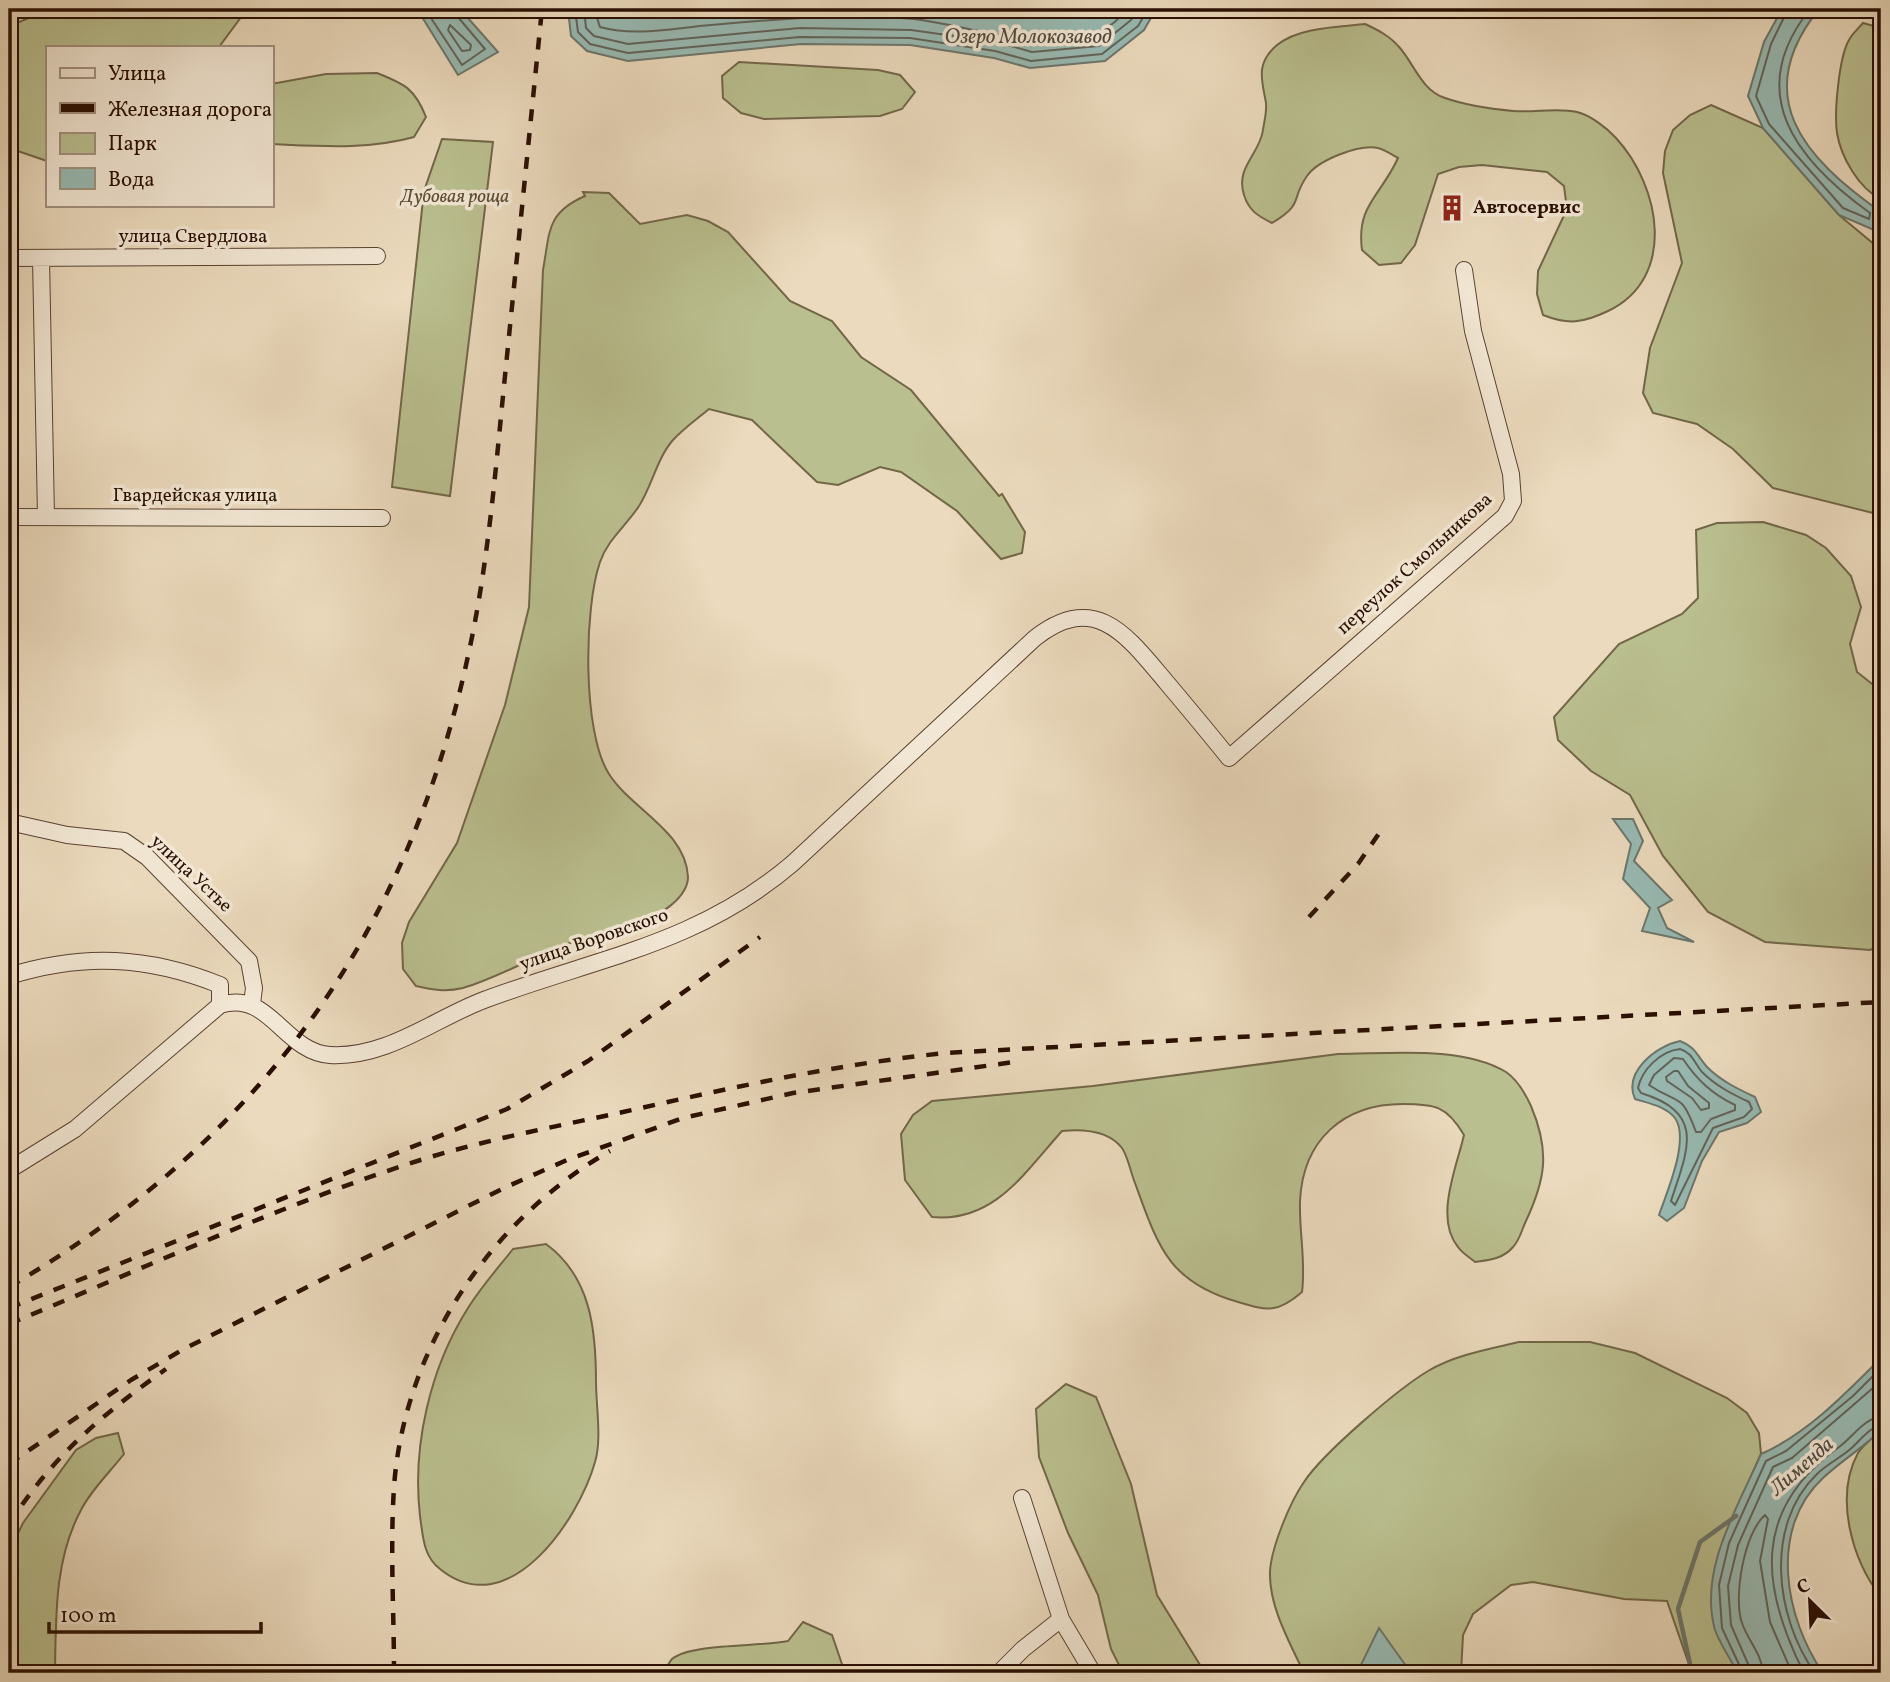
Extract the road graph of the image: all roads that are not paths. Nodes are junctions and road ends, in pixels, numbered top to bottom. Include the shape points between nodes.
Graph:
1 (377, 256) dead end
2 (9, 258) edge
3 (41, 258) junction
4 (1464, 270) dead end
5 (9, 517) edge
6 (46, 517) junction
7 (382, 518) dead end
8 (1230, 758) joint
9 (9, 822) edge
10 (9, 976) edge
11 (252, 1004) junction
12 (220, 1005) junction
13 (9, 1170) edge
14 (1022, 1498) dead end
15 (1061, 1619) junction
16 (999, 1673) edge
17 (1093, 1673) edge

1 - 3 street, улица Свердлова
2 - 3 street, улица Свердлова
3 - 6 street
4 - 8 street, переулок Смольникова via 1473,331 1511,474 1513,501 1505,516
5 - 6 street, Гвардейская улица
6 - 7 street, Гвардейская улица
8 - 11 street, улица Воровского via 1122,633 1096,619 1069,618 1035,638 759,892 668,940 493,996 414,1034 349,1054 327,1055 297,1043
9 - 11 street, улица Устье via 124,841 147,857 249,961
10 - 12 street via 40,966 145,961 220,985
11 - 12 street via 233,1001
12 - 13 street via 75,1129
14 - 15 street
15 - 16 street
15 - 17 street

